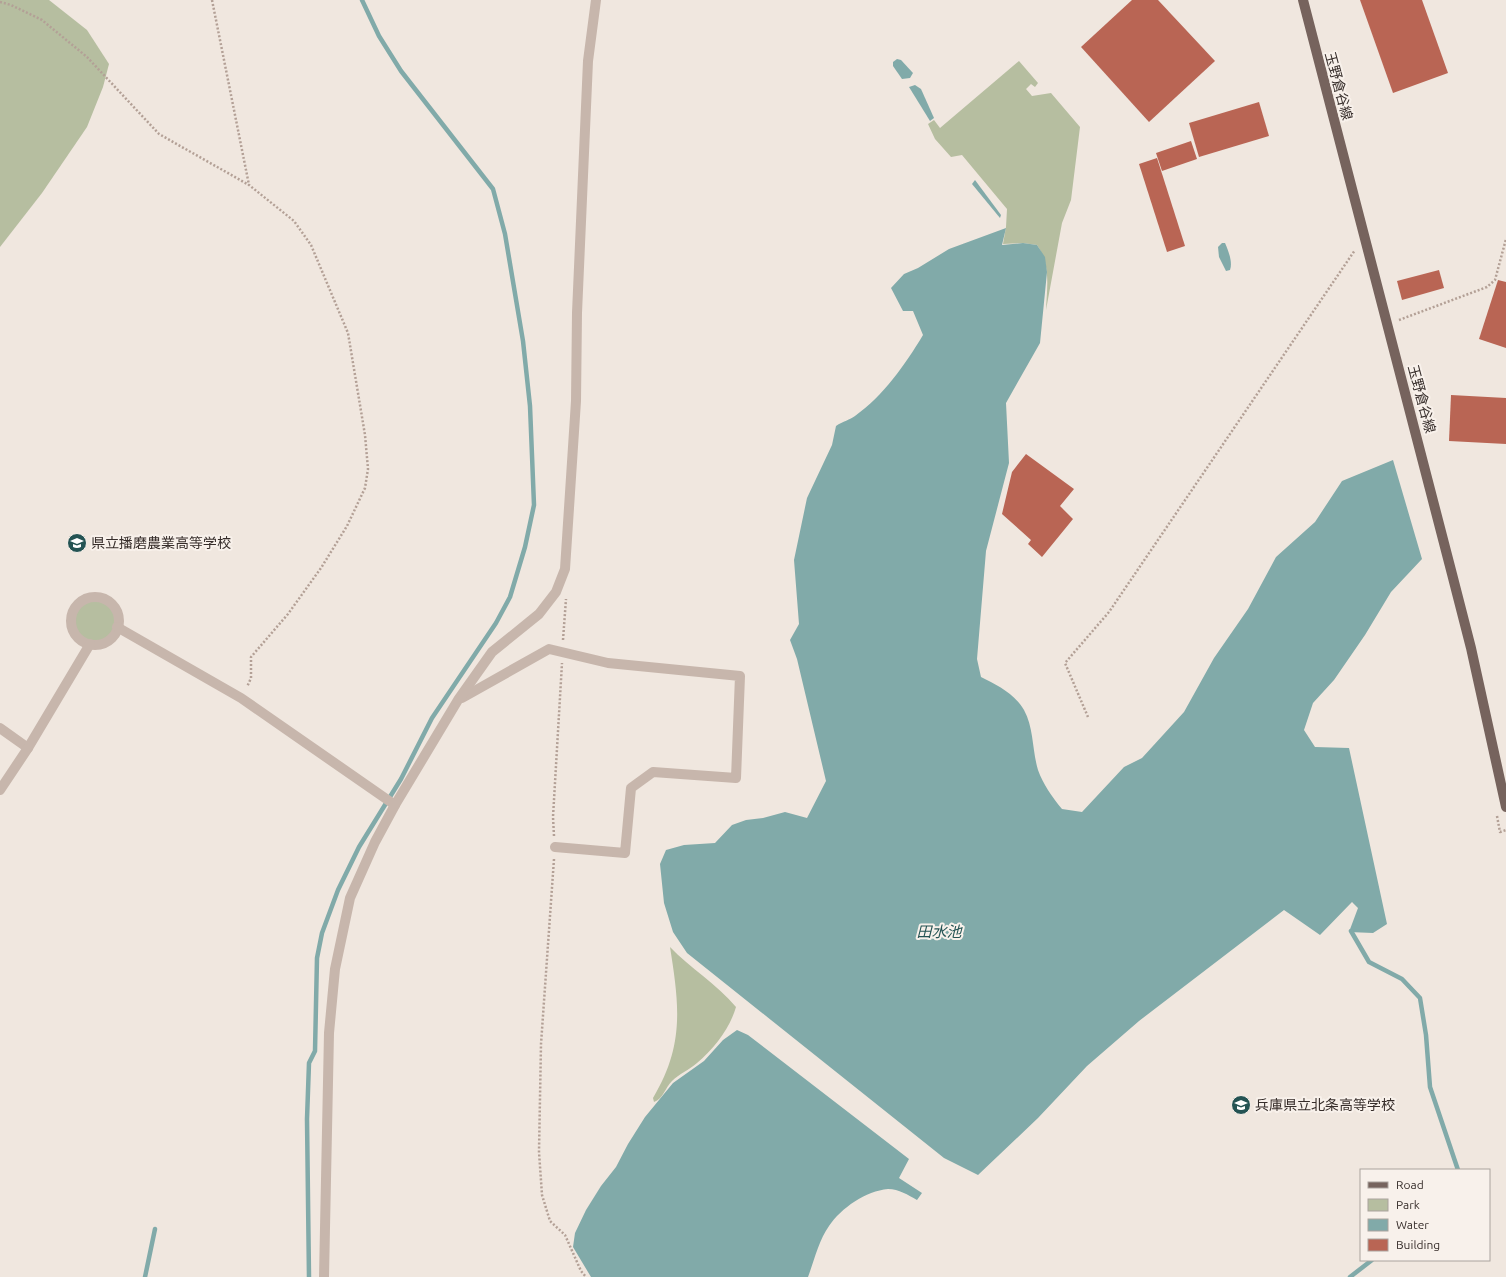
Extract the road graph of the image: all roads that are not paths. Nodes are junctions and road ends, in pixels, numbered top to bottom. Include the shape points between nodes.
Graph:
1 (596, 0) edge
2 (1303, 0) edge
3 (118, 627) junction
4 (90, 644) junction
5 (458, 700) junction
6 (0, 728) edge
7 (28, 748) junction
8 (0, 790) edge
9 (395, 805) junction
10 (1506, 807) edge
11 (555, 847) road end
12 (324, 1277) edge

1 - 5 street via 588,61 576,313 575,409 565,570 556,592 539,614 492,652
2 - 10 main road, 玉野倉谷線 via 1471,648
3 - 4 street via 107,641
3 - 4 street via 116,609 108,601 96,597 80,602 73,612 71,624 75,634
3 - 9 street via 241,698
4 - 7 street
5 - 9 street
5 - 11 street via 549,650 608,663 740,676 736,778 653,772 631,788 625,853
6 - 7 street
7 - 8 street
9 - 12 street via 350,898 335,969 329,1033

